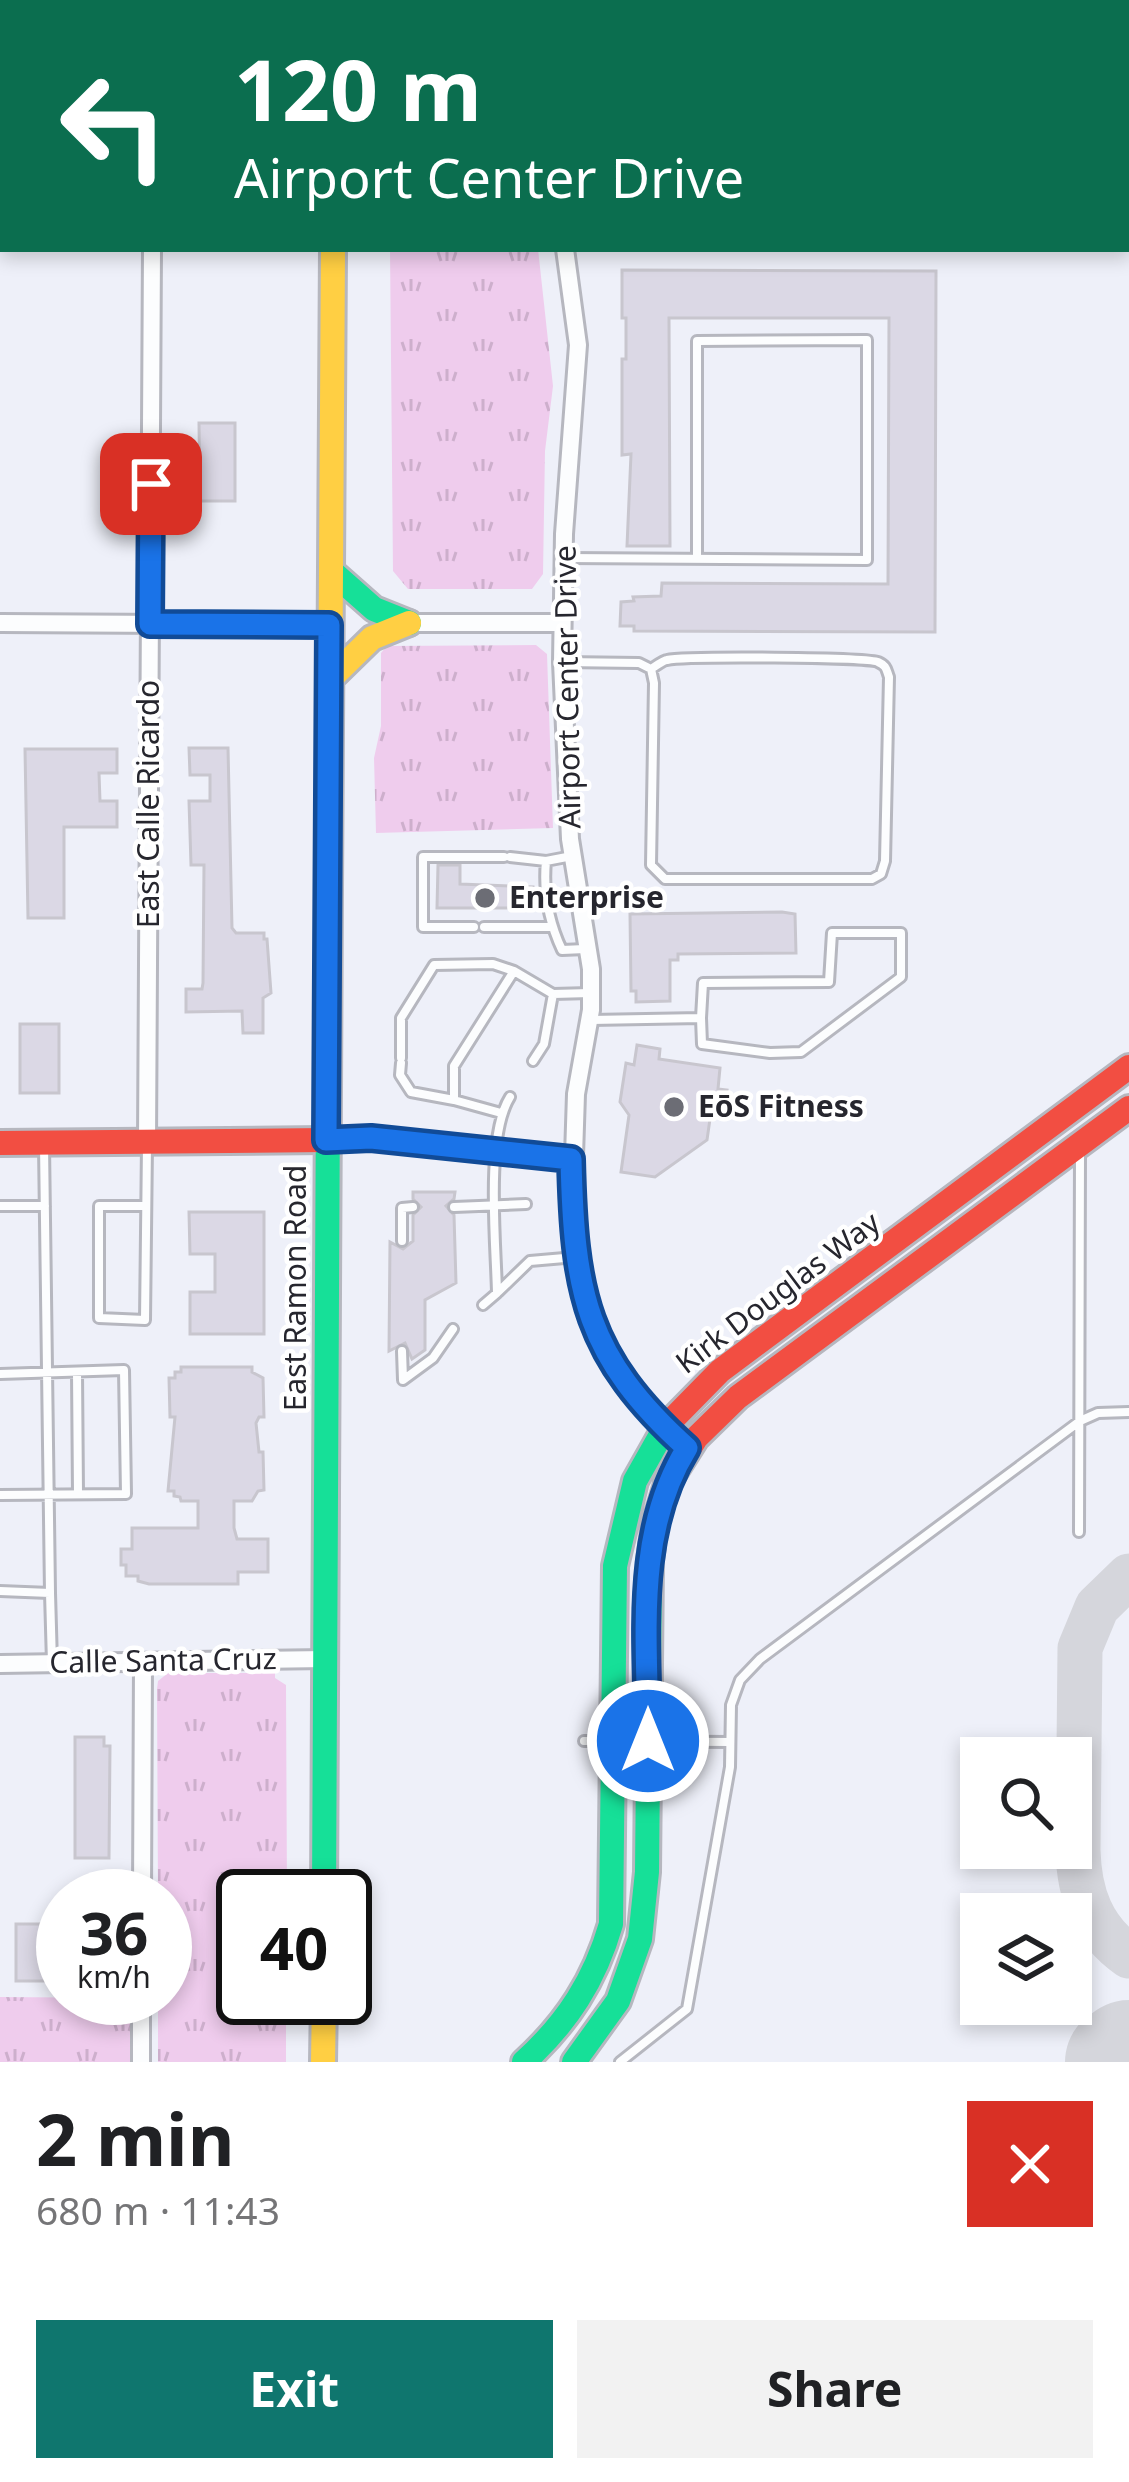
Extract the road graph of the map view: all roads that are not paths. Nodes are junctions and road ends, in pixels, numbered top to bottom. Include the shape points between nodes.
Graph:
1 (152, 252) edge
2 (333, 252) edge
3 (565, 252) edge
4 (563, 558) junction
5 (697, 559) junction
6 (331, 571) junction
7 (0, 623) edge
8 (409, 623) junction
9 (560, 623) junction
10 (150, 624) junction
11 (329, 625) junction
12 (562, 662) junction
13 (651, 669) junction
14 (329, 680) junction
15 (573, 856) junction
16 (546, 861) junction
17 (551, 927) junction
18 (589, 949) junction
19 (514, 971) junction
20 (591, 993) junction
21 (553, 994) junction
22 (701, 1018) junction
23 (589, 1019) junction
24 (533, 1061) dead end
25 (1129, 1067) edge
26 (511, 1096) dead end
27 (454, 1100) junction
28 (1079, 1104) junction
29 (1129, 1108) edge
30 (501, 1112) junction
31 (326, 1140) junction
32 (0, 1143) edge
33 (44, 1143) junction
34 (147, 1143) junction
35 (1079, 1144) junction
36 (497, 1151) junction
37 (571, 1159) junction
38 (526, 1204) dead end
39 (0, 1206) edge
40 (45, 1206) junction
41 (146, 1206) junction
42 (495, 1206) junction
43 (454, 1207) dead end
44 (412, 1208) dead end
45 (402, 1241) dead end
46 (576, 1257) junction
47 (497, 1293) junction
48 (483, 1305) dead end
49 (453, 1329) dead end
50 (402, 1351) dead end
51 (77, 1372) junction
52 (47, 1373) junction
53 (0, 1374) edge
54 (1129, 1412) edge
55 (1079, 1421) junction
56 (664, 1427) junction
57 (687, 1448) junction
58 (78, 1494) junction
59 (0, 1495) edge
60 (48, 1495) junction
61 (1079, 1532) dead end
62 (0, 1591) edge
63 (50, 1593) junction
64 (326, 1659) junction
65 (0, 1664) edge
66 (52, 1664) junction
67 (143, 1664) junction
68 (584, 1741) dead end
69 (614, 1741) junction
70 (648, 1741) junction
71 (730, 1742) junction
72 (142, 1869) edge
73 (325, 1869) edge
74 (141, 2025) edge
75 (324, 2025) edge
76 (140, 2062) edge
77 (323, 2062) edge
78 (524, 2062) edge
79 (574, 2062) edge
80 (620, 2062) edge

1 - 10 street, East Calle Ricardo
2 - 6 street, East Ramon Road
3 - 4 street, Airport Center Drive via 578,345
4 - 5 lane
4 - 9 street, Airport Center Drive
5 - 5 lane via 867,560 867,340 697,341
6 - 8 street via 374,608
6 - 11 street, East Ramon Road
7 - 10 street
8 - 9 street
8 - 14 street via 372,638
9 - 12 street, Airport Center Drive
10 - 11 street
10 - 34 street, East Calle Ricardo
11 - 14 street, East Ramon Road
12 - 13 lane
12 - 15 street, Airport Center Drive
13 - 13 lane via 656,872 735,881 881,874 885,667 704,658
14 - 31 street, East Ramon Road
15 - 16 lane
15 - 18 street, Airport Center Drive
16 - 17 lane
16 - 17 lane via 423,857 423,927
17 - 18 lane via 562,950
18 - 20 street, Airport Center Drive
19 - 21 lane
19 - 27 lane via 454,1066
19 - 27 lane via 434,965 401,1018 400,1075 411,1092
20 - 21 lane
20 - 23 street, Airport Center Drive
21 - 24 lane
22 - 22 lane via 702,1044 801,1052 901,977 901,933 832,933 829,982 703,983
22 - 23 lane
23 - 37 street, Airport Center Drive
25 - 28 street, Kirk Douglas Way
26 - 30 lane
27 - 30 lane
28 - 35 lane
28 - 56 street, Kirk Douglas Way via 720,1371
29 - 35 street, Kirk Douglas Way
30 - 36 lane
31 - 34 street
31 - 36 street
31 - 64 street, East Ramon Road
32 - 33 street
33 - 34 street
33 - 40 lane
34 - 41 lane
35 - 55 lane
35 - 57 street, Kirk Douglas Way via 738,1397
36 - 37 street
36 - 42 lane
37 - 46 street, Airport Center Drive
38 - 42 lane
39 - 40 lane
40 - 52 lane
41 - 41 lane via 145,1320 99,1318 99,1206
42 - 43 lane
42 - 47 lane
44 - 45 lane via 402,1208
46 - 47 lane via 529,1257
46 - 56 street, Airport Center Drive via 598,1340
47 - 48 lane
49 - 50 lane via 403,1381
51 - 52 lane
51 - 58 lane
51 - 58 lane via 124,1370 126,1473 126,1494
52 - 53 lane
52 - 60 lane
54 - 55 lane
55 - 61 lane
55 - 71 lane via 760,1659 740,1680
56 - 57 street, Airport Center Drive
56 - 69 street, Kirk Douglas Way via 643,1457 620,1524
57 - 70 street, Kirk Douglas Way via 664,1490 649,1552
58 - 60 lane
59 - 60 lane
60 - 63 lane
62 - 63 lane
63 - 66 lane
64 - 67 street, Calle Santa Cruz
64 - 73 street, East Ramon Road
65 - 66 street, Calle Santa Cruz
66 - 67 street, Calle Santa Cruz
67 - 72 street
68 - 69 lane
69 - 70 lane
69 - 78 street, Kirk Douglas Way via 614,1892 603,1954 575,2012
70 - 71 lane
70 - 79 street, Kirk Douglas Way via 639,1948 608,2020
71 - 80 lane via 687,2008
74 - 76 street
75 - 77 street

